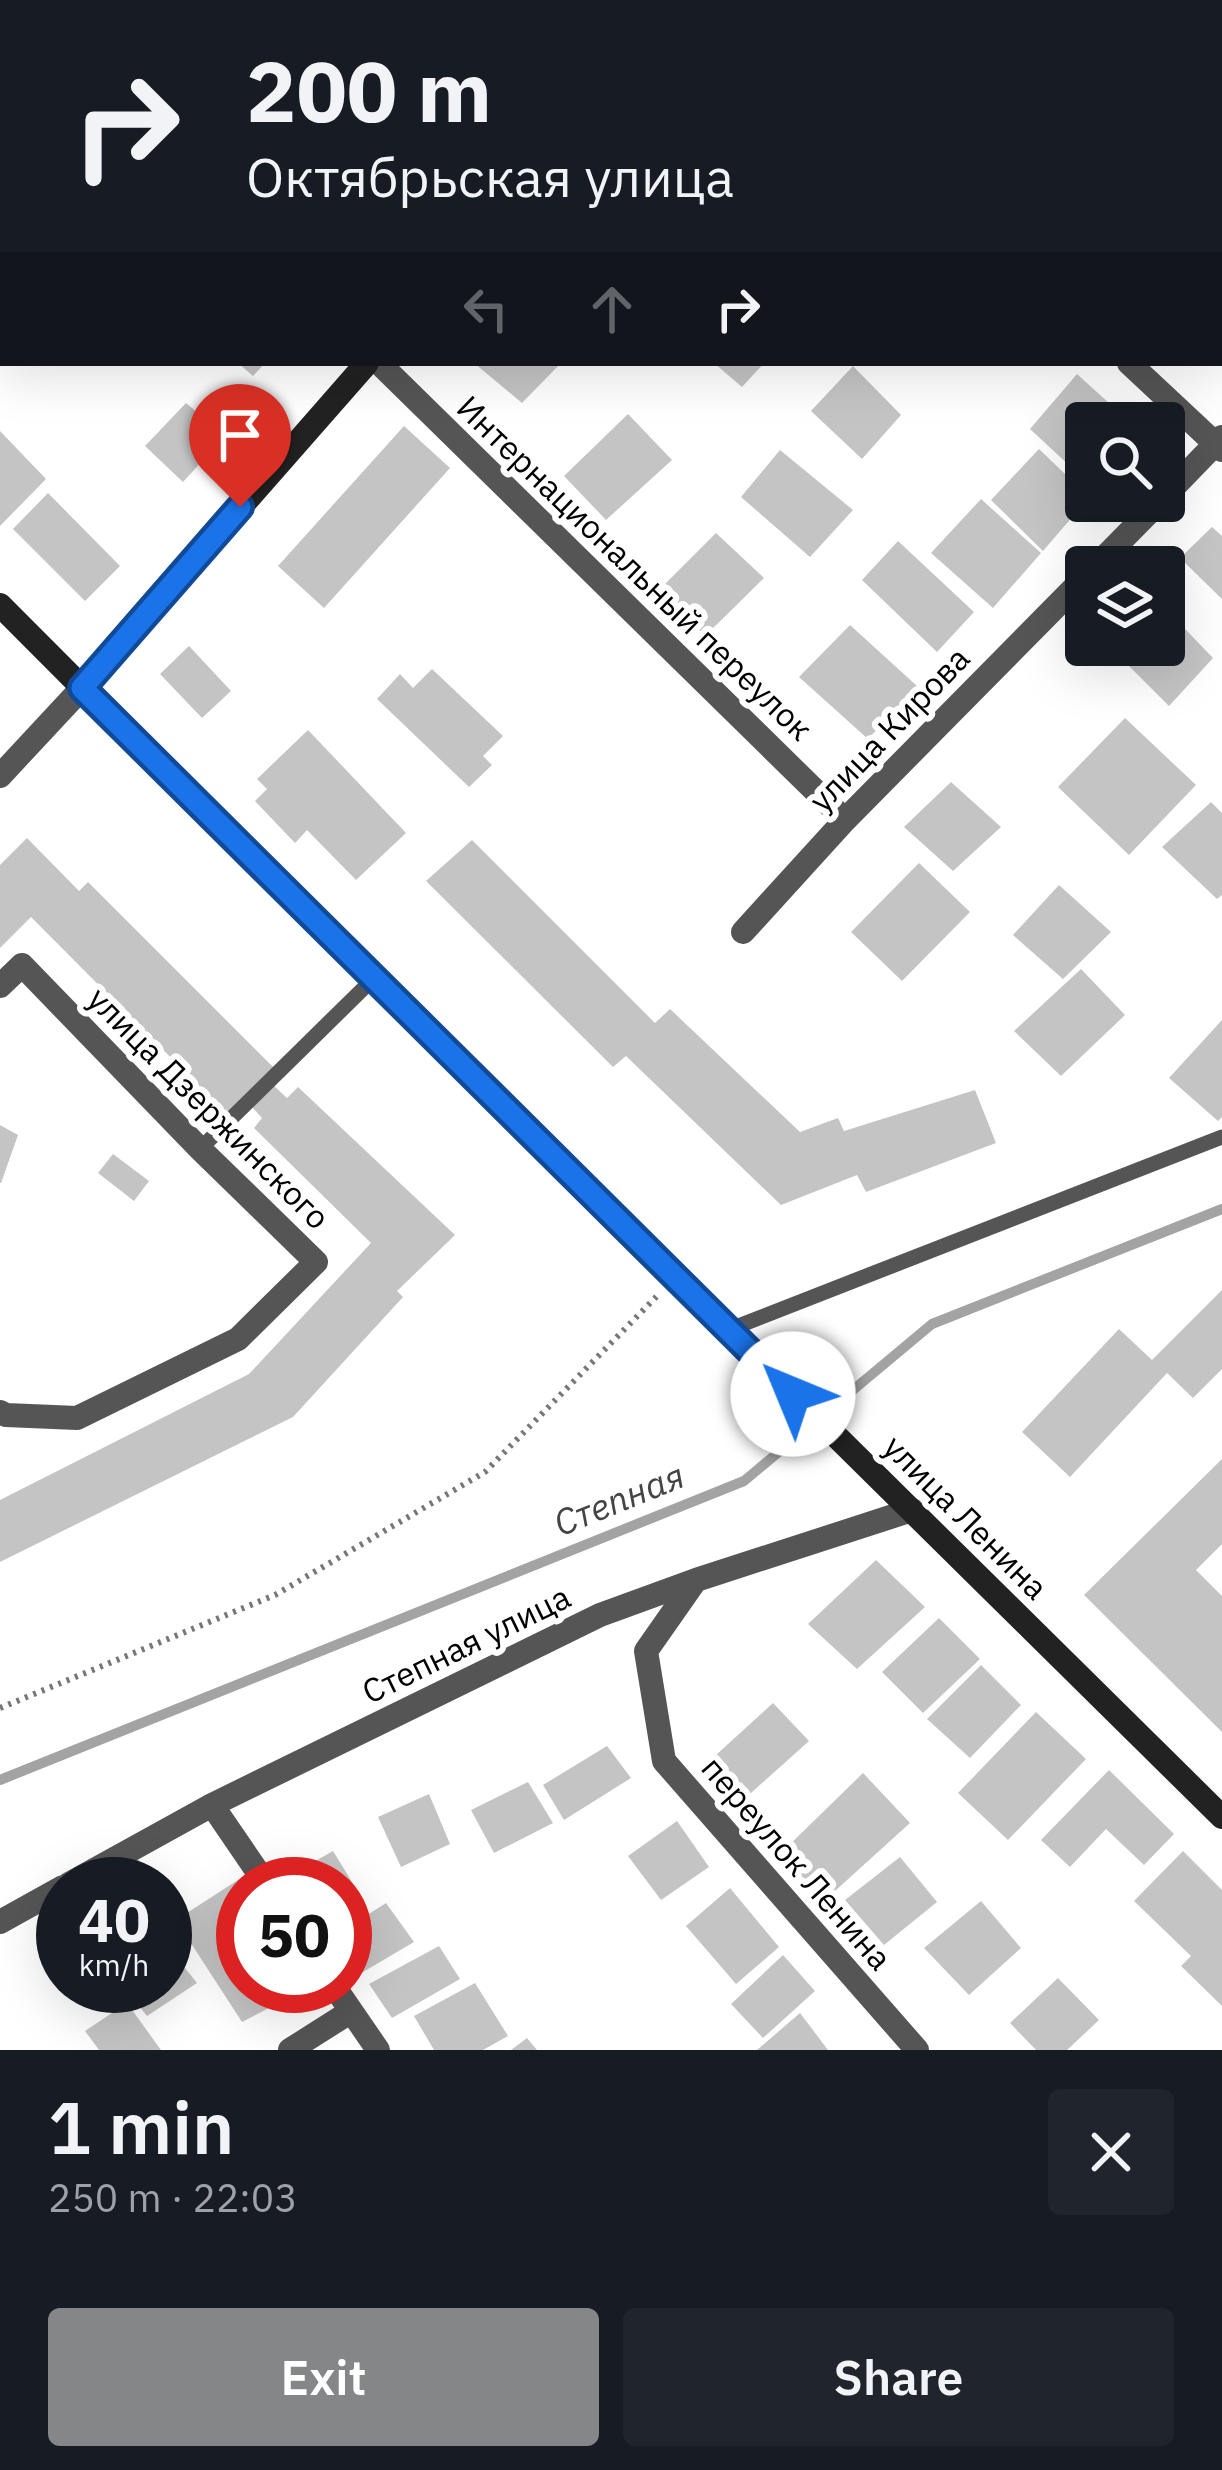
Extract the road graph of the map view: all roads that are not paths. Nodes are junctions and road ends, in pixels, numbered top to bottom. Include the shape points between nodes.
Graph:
1 (364, 366) edge
2 (382, 366) edge
3 (1132, 366) edge
4 (1220, 444) edge
5 (1185, 477) edge
6 (1139, 522) edge
7 (1116, 546) edge
8 (1065, 597) edge
9 (0, 604) edge
10 (82, 688) junction
11 (0, 776) edge
12 (845, 820) junction
13 (742, 932) dead end
14 (373, 980) junction
15 (0, 986) edge
16 (1222, 1137) edge
17 (200, 1149) junction
18 (728, 1330) junction
19 (0, 1412) edge
20 (911, 1510) junction
21 (697, 1580) junction
22 (212, 1805) junction
23 (1222, 1816) edge
24 (118, 1857) edge
25 (248, 1857) edge
26 (36, 1902) edge
27 (0, 1922) edge
28 (348, 2013) edge
29 (351, 2013) edge
30 (290, 2050) edge
31 (378, 2050) edge
32 (917, 2050) edge

1 - 10 main road
2 - 12 street, Интернациональный переулок
3 - 4 street
4 - 5 street
6 - 7 street
8 - 12 street, улица Кирова
9 - 10 main road, улица Ленина
10 - 11 street
10 - 14 main road, улица Ленина
12 - 13 street, улица Кирова
14 - 17 lane
14 - 18 main road, улица Ленина
15 - 17 street, улица Дзержинского via 22,965
16 - 18 lane
17 - 19 street, улица Дзержинского via 316,1262 238,1340 77,1418
18 - 20 main road, улица Ленина
20 - 21 street, Степная улица
20 - 23 main road, улица Ленина
21 - 22 street, Степная улица via 600,1615
21 - 32 street, переулок Ленина via 646,1651 664,1761
22 - 24 street, Степная улица
22 - 25 street
26 - 27 street, Степная улица
28 - 30 street
29 - 31 street

